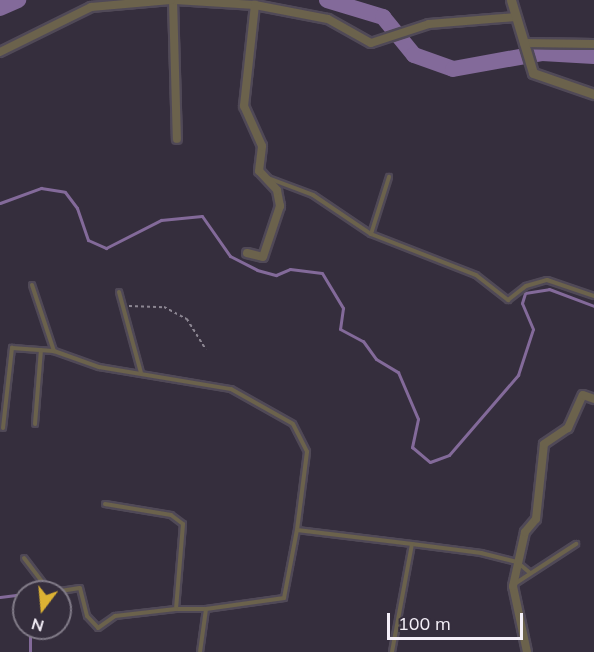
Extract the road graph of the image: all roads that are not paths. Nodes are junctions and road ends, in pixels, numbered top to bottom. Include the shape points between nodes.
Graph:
1 (173, 0) edge
2 (511, 0) edge
3 (255, 5) junction
4 (516, 17) junction
5 (524, 43) junction
6 (594, 44) edge
7 (0, 52) edge
8 (594, 94) edge
9 (177, 139) dead end
10 (268, 177) junction
11 (388, 177) dead end
12 (371, 234) junction
13 (247, 252) dead end
14 (32, 285) dead end
15 (119, 292) dead end
16 (594, 296) edge
17 (41, 350) junction
18 (54, 351) junction
19 (141, 372) junction
20 (594, 399) edge
21 (35, 424) dead end
22 (3, 428) dead end
23 (105, 504) dead end
24 (297, 530) junction
25 (412, 544) junction
26 (576, 544) dead end
27 (24, 558) dead end
28 (517, 562) junction
29 (529, 572) junction
30 (42, 580) edge
31 (513, 586) junction
32 (72, 589) edge
33 (176, 609) junction
34 (206, 609) junction
35 (200, 652) edge
36 (392, 652) edge
37 (527, 652) edge

1 - 3 street
1 - 7 street via 91,7
1 - 9 street
2 - 4 street
3 - 4 street via 328,19 371,43 392,39 409,30
3 - 10 street via 244,106 262,146 259,171
4 - 5 street
5 - 6 street
5 - 8 street via 533,73
10 - 12 lane via 313,195
10 - 13 street via 280,206 263,257
11 - 12 lane
12 - 16 lane via 476,274 508,300 526,286 547,280
14 - 18 lane
15 - 19 lane
17 - 18 lane
17 - 21 lane
17 - 22 lane via 12,348
18 - 19 lane via 99,367
19 - 24 lane via 231,389 293,424 307,452
20 - 28 street via 583,395 568,428 544,444 536,519 525,532
23 - 33 lane via 171,515 183,524
24 - 25 lane
24 - 34 lane via 284,598
25 - 28 lane
25 - 36 lane
26 - 29 lane
27 - 30 lane
28 - 29 lane
28 - 31 street
29 - 31 lane
31 - 37 street
32 - 33 lane via 80,588 87,616 98,628 115,616
33 - 34 lane
34 - 35 lane

